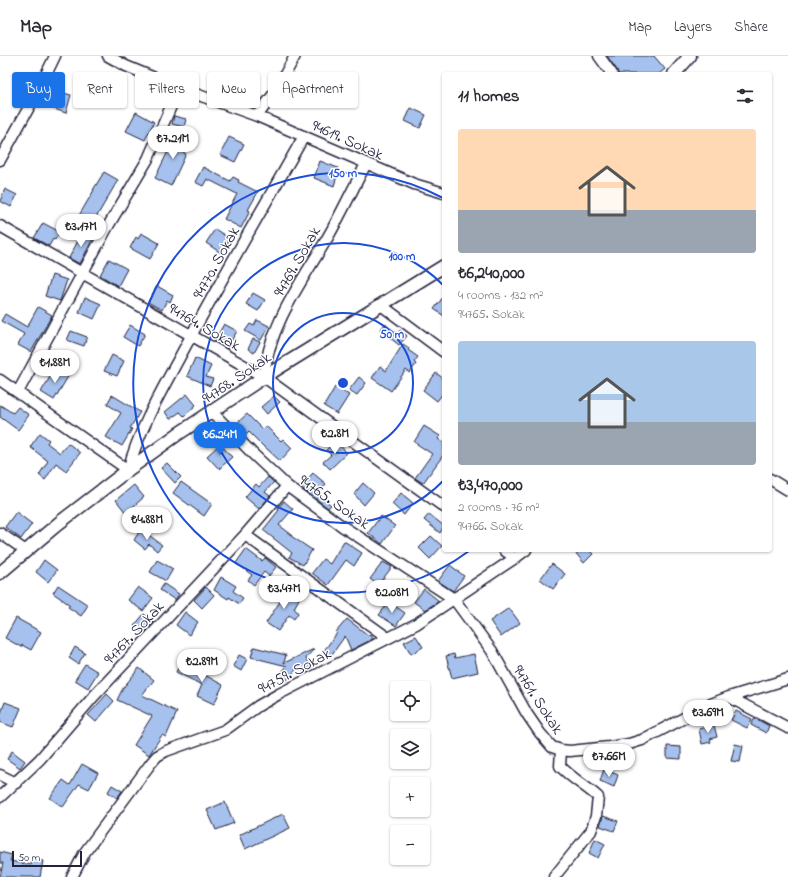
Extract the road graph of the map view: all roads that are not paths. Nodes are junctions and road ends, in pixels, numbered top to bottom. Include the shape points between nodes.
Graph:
1 (55, 56) edge
2 (108, 56) edge
3 (295, 56) edge
4 (599, 56) edge
5 (690, 56) edge
6 (140, 72) edge
7 (611, 72) edge
8 (676, 72) edge
9 (199, 95) edge
10 (171, 108) edge
11 (257, 116) junction
12 (304, 136) junction
13 (11, 140) junction
14 (0, 144) edge
15 (0, 160) edge
16 (366, 164) junction
17 (442, 192) edge
18 (0, 226) edge
19 (442, 267) edge
20 (82, 273) junction
21 (381, 305) junction
22 (191, 335) junction
23 (442, 351) edge
24 (264, 377) junction
25 (0, 380) edge
26 (18, 392) junction
27 (212, 412) junction
28 (128, 470) junction
29 (772, 480) edge
30 (287, 486) junction
31 (788, 490) edge
32 (442, 506) edge
33 (0, 533) edge
34 (245, 535) junction
35 (26, 551) junction
36 (507, 552) edge
37 (523, 552) edge
38 (515, 558) junction
39 (0, 573) edge
40 (454, 599) junction
41 (388, 638) junction
42 (788, 679) edge
43 (729, 697) junction
44 (788, 728) edge
45 (561, 750) junction
46 (0, 774) edge
47 (16, 783) junction
48 (0, 797) edge
49 (72, 877) edge
50 (554, 877) edge

1 - 13 street
2 - 6 street, 94619. Sokak
3 - 11 street via 276,91
4 - 7 street
5 - 8 street
9 - 11 street, 94619. Sokak
10 - 20 street via 148,159
11 - 12 street, 94619. Sokak
12 - 16 street, 94619. Sokak
12 - 22 street, 94770. Sokak
13 - 14 street
13 - 15 street
16 - 17 street, 94619. Sokak
16 - 24 street, 94769. Sokak via 274,335 265,362
18 - 20 street, 94764. Sokak
19 - 21 street, 94768. Sokak
20 - 22 street, 94764. Sokak
20 - 26 street
21 - 23 street
21 - 24 street, 94768. Sokak
22 - 24 street, 94764. Sokak
22 - 28 street, 94770. Sokak via 145,423
24 - 27 street, 94768. Sokak
24 - 32 street, 94764. Sokak
25 - 26 street
26 - 28 street
27 - 28 street, 94768. Sokak
27 - 30 street, 94765. Sokak
28 - 35 street, 94768. Sokak
29 - 31 street
30 - 34 street, 94767. Sokak
30 - 40 street, 94765. Sokak via 342,526
33 - 35 street
34 - 41 street
34 - 47 street, 94767. Sokak
35 - 39 street, 94768. Sokak
36 - 38 street
37 - 38 street, 94759. Sokak
38 - 40 street, 94759. Sokak
40 - 41 street, 94759. Sokak via 416,624
40 - 45 street, 94761. Sokak via 492,651 540,733 552,747
41 - 49 street, 94759. Sokak via 279,694 218,734 178,746 157,756 85,852
42 - 43 street, 94761. Sokak
43 - 44 street
43 - 45 street, 94761. Sokak via 655,734 629,744 584,750
45 - 50 street via 560,766 598,797 591,831
46 - 47 street
47 - 48 street, 94767. Sokak

